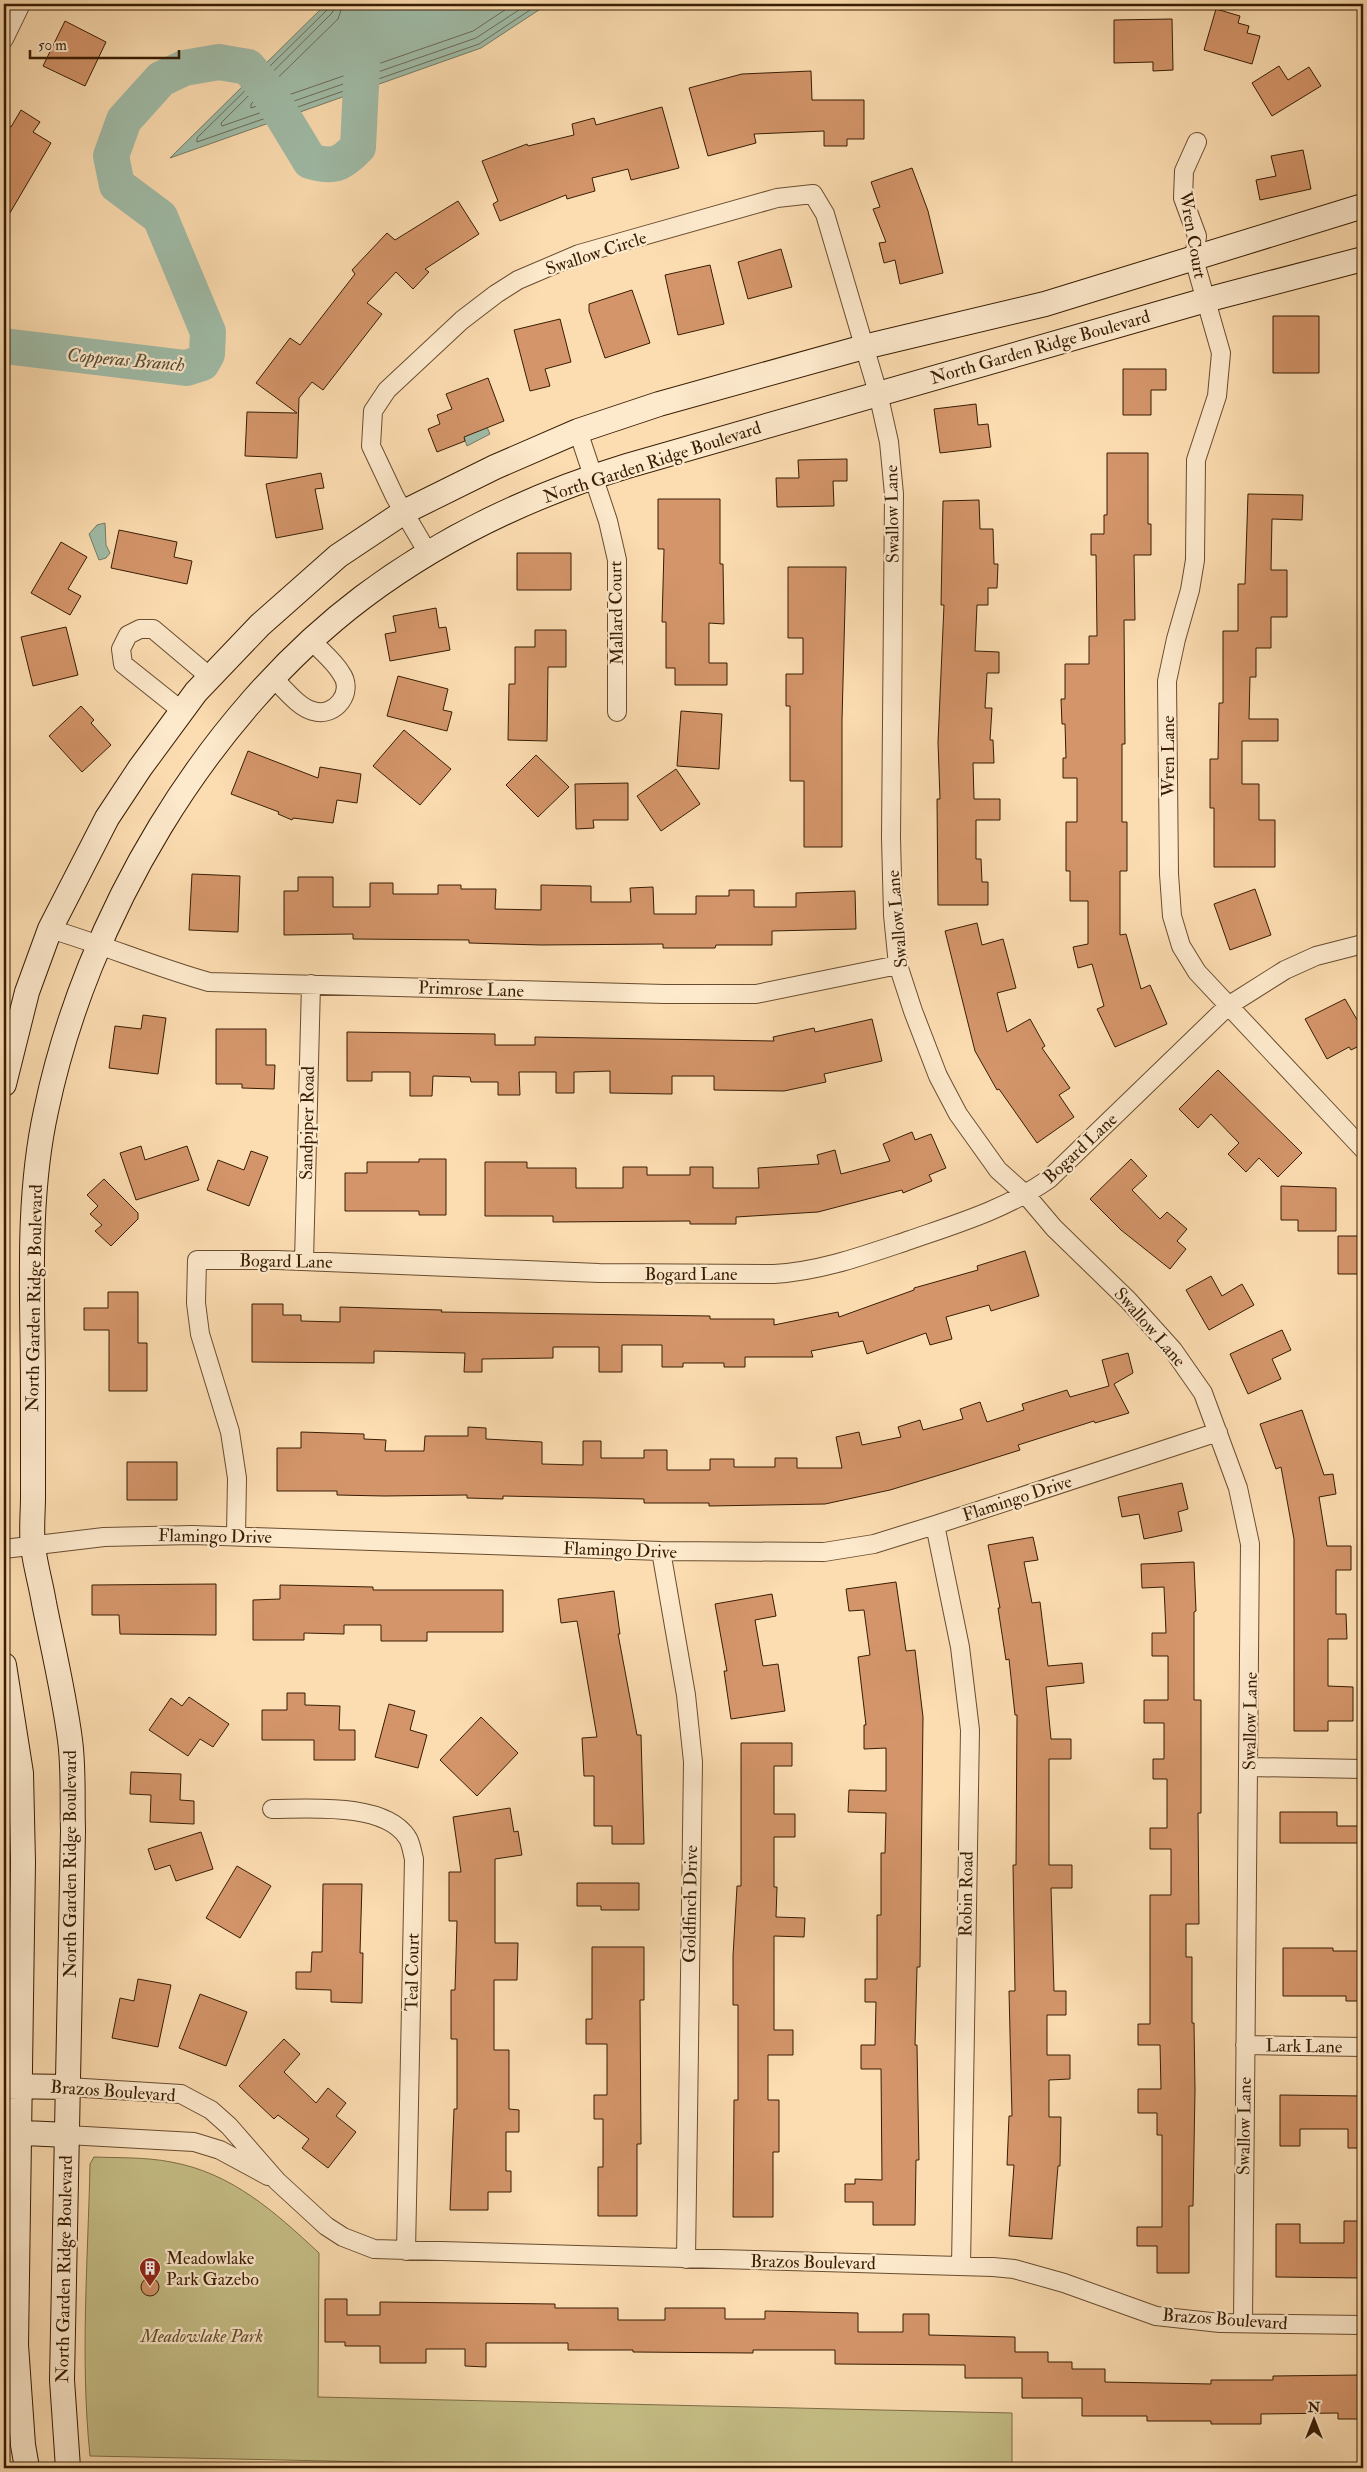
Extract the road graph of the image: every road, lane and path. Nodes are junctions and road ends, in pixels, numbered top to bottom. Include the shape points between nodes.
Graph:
1 (21, 4) edge
2 (6, 29) edge
3 (1197, 142) dead end
4 (1363, 206) edge
5 (1194, 259) junction
6 (1363, 259) edge
7 (1206, 300) junction
8 (864, 347) junction
9 (878, 393) junction
10 (578, 431) junction
11 (594, 476) junction
12 (404, 512) junction
13 (428, 553) junction
14 (312, 642) junction
15 (210, 677) junction
16 (274, 679) junction
17 (182, 711) junction
18 (617, 712) dead end
19 (50, 929) junction
20 (98, 943) junction
21 (1363, 944) edge
22 (898, 965) junction
23 (311, 984) junction
24 (1228, 1006) junction
25 (4, 1084) edge
26 (1363, 1149) edge
27 (1026, 1195) junction
28 (304, 1261) junction
29 (1218, 1432) junction
30 (935, 1525) junction
31 (236, 1536) junction
32 (33, 1547) junction
33 (4, 1549) edge
34 (661, 1551) junction
35 (4, 1665) edge
36 (1250, 1767) junction
37 (1363, 1769) edge
38 (272, 1809) dead end
39 (1245, 2045) junction
40 (1363, 2047) edge
41 (12, 2086) edge
42 (68, 2087) junction
43 (11, 2133) edge
44 (66, 2135) junction
45 (277, 2181) junction
46 (406, 2251) junction
47 (686, 2259) junction
48 (961, 2266) junction
49 (1243, 2323) junction
50 (1363, 2325) edge
51 (27, 2468) edge
52 (68, 2468) edge

1 - 2 street
3 - 5 street, Wren Court via 1184,171 1183,198 1197,236
4 - 5 main road
5 - 7 street, Wren Court
5 - 8 main road via 1045,304
6 - 7 main road, North Garden Ridge Boulevard
7 - 9 main road, North Garden Ridge Boulevard
7 - 24 street, Wren Lane via 1221,352 1218,396 1196,460 1196,560 1167,681 1169,874 1172,916 1181,946 1197,972
8 - 9 street, Swallow Circle
8 - 10 main road via 659,404
8 - 12 street, Swallow Circle via 825,214 814,194 777,198 580,254 518,280 496,294 462,320 387,390 373,412 371,446
9 - 11 main road, North Garden Ridge Boulevard
9 - 22 street, Swallow Lane via 889,442 894,494 891,838
10 - 11 street, Mallard Court
10 - 12 main road
11 - 13 main road, North Garden Ridge Boulevard via 481,523
11 - 18 street, Mallard Court via 617,560
12 - 13 street, Swallow Circle
12 - 15 main road via 338,556 260,625
13 - 14 main road, North Garden Ridge Boulevard via 365,596
14 - 16 main road, North Garden Ridge Boulevard
14 - 16 street via 342,673 346,688 340,703 327,712 311,711
15 - 17 main road
15 - 17 street via 154,629 140,628 128,635 121,649 123,664
16 - 20 main road, North Garden Ridge Boulevard via 191,782 138,865
17 - 19 main road via 107,818
19 - 20 street, Primrose Lane
19 - 25 main road via 27,992
20 - 23 street, Primrose Lane via 165,970 210,982
20 - 32 main road, North Garden Ridge Boulevard via 78,993 46,1111 35,1185 32,1242
21 - 24 street, Bogard Lane via 1286,970
22 - 23 street, Primrose Lane via 756,994
22 - 27 street, Swallow Lane via 938,1076 958,1114 998,1170
23 - 28 street, Sandpiper Road
24 - 26 street, Wren Lane
24 - 27 street, Bogard Lane via 1049,1179
27 - 28 street, Bogard Lane via 977,1218 804,1272 599,1273
27 - 29 street, Swallow Lane via 1054,1228 1174,1350 1203,1393
28 - 31 street, Bogard Lane via 197,1260 196,1303 200,1334 230,1432 237,1478
29 - 30 street, Flamingo Drive
29 - 36 street, Swallow Lane via 1238,1488 1250,1544
30 - 34 street, Flamingo Drive via 874,1544 824,1552
30 - 48 street, Robin Road via 960,1647 970,1730
31 - 32 street, Flamingo Drive via 104,1537
31 - 34 street, Flamingo Drive
32 - 33 street, Flamingo Drive
32 - 42 main road, North Garden Ridge Boulevard via 71,1743 73,1830
34 - 47 street, Goldfinch Drive via 686,1695 693,1762
35 - 41 main road via 21,1773 23,1862
36 - 37 street
36 - 39 street, Swallow Lane
38 - 46 street, Teal Court via 337,1809 370,1813 387,1820 407,1836 414,1859
39 - 40 street, Lark Lane
39 - 49 street, Swallow Lane
41 - 42 main road, Brazos Boulevard
41 - 43 main road
42 - 44 main road, North Garden Ridge Boulevard
42 - 45 street, Brazos Boulevard via 181,2094 211,2110 229,2126
43 - 44 main road, Brazos Boulevard
43 - 51 main road via 16,2345
44 - 45 street, Brazos Boulevard via 194,2142 220,2150
44 - 52 main road, North Garden Ridge Boulevard via 62,2380
45 - 46 street, Brazos Boulevard via 326,2226 343,2237 374,2249
46 - 47 street, Brazos Boulevard
47 - 48 street, Brazos Boulevard
48 - 49 street, Brazos Boulevard via 1014,2269 1156,2316
49 - 50 street, Brazos Boulevard

